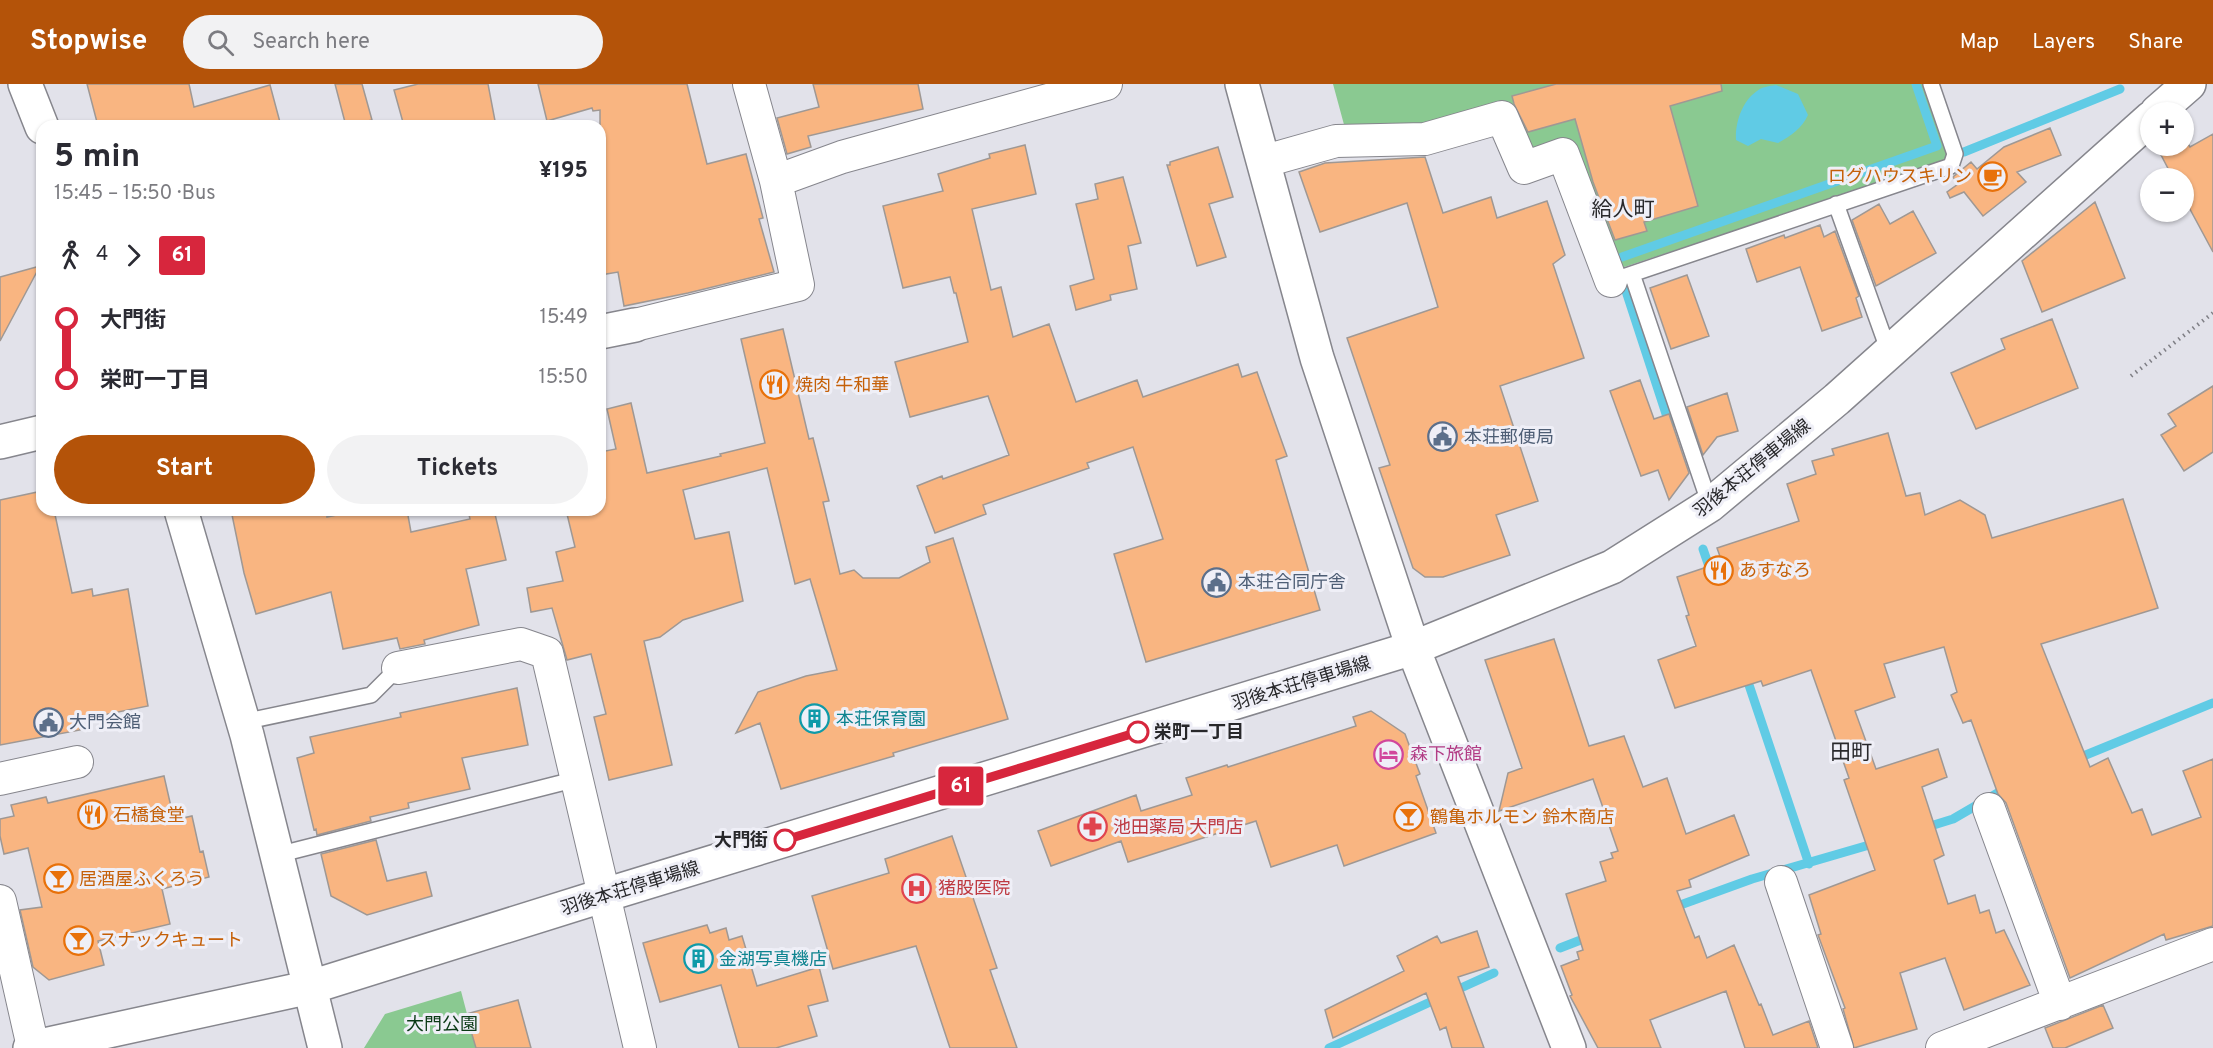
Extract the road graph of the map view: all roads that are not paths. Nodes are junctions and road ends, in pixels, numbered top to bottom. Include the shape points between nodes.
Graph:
1 (25, 84) edge
2 (749, 84) edge
3 (1106, 84) edge
4 (1242, 84) edge
5 (1931, 84) edge
6 (2189, 84) edge
7 (2168, 102) edge
8 (39, 120) edge
9 (2140, 128) edge
10 (1265, 161) junction
11 (776, 181) junction
12 (1836, 204) junction
13 (1621, 278) junction
14 (635, 325) joint
15 (606, 331) edge
16 (1889, 352) junction
17 (36, 433) edge
18 (0, 442) edge
19 (1710, 505) junction
20 (183, 516) edge
21 (1413, 648) junction
22 (399, 668) joint
23 (243, 722) junction
24 (77, 762) dead end
25 (0, 778) edge
26 (577, 779) junction
27 (1989, 809) dead end
28 (277, 855) junction
29 (1782, 882) dead end
30 (605, 895) junction
31 (0, 901) edge
32 (2213, 944) edge
33 (310, 987) junction
34 (2060, 1004) junction
35 (31, 1048) edge
36 (325, 1048) edge
37 (640, 1048) edge
38 (1569, 1048) edge
39 (1837, 1048) edge
40 (1942, 1048) edge

1 - 8 main road
2 - 11 street
3 - 11 street via 842,157
4 - 10 main road
5 - 12 lane via 1955,154 1951,166
6 - 7 main road
9 - 16 main road, 羽後本荘停車場線
10 - 13 street via 1336,141 1425,140 1502,117 1524,168 1563,153
10 - 21 main road via 1317,358
11 - 14 street via 798,285
12 - 13 lane
12 - 16 lane
13 - 19 lane
14 - 15 main road
16 - 19 main road, 羽後本荘停車場線
17 - 18 main road
19 - 21 main road, 羽後本荘停車場線 via 1612,567
20 - 23 main road
21 - 30 main road, 羽後本荘停車場線
21 - 38 main road
22 - 23 lane via 370,695
22 - 26 street via 521,644 547,653
23 - 28 main road
24 - 25 street
26 - 28 lane
26 - 30 street
27 - 34 street
28 - 33 main road
29 - 39 street
30 - 33 main road, 羽後本荘停車場線
30 - 37 street
31 - 35 street
32 - 34 street
33 - 35 main road, 羽後本荘停車場線
33 - 36 main road
34 - 40 street

